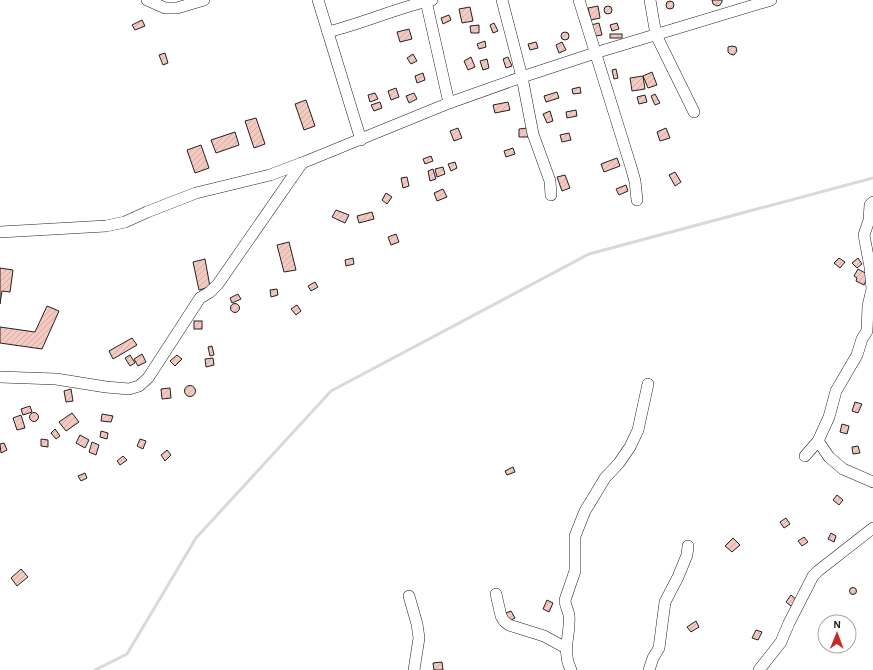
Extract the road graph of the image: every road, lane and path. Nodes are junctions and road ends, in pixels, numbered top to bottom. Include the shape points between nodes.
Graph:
1 (147, 0) edge
2 (204, 0) edge
3 (318, 0) edge
4 (502, 0) edge
5 (579, 0) edge
6 (650, 0) edge
7 (771, 0) edge
8 (429, 1) edge
9 (328, 32) junction
10 (656, 35) junction
11 (595, 53) junction
12 (522, 78) junction
13 (449, 103) junction
14 (694, 112) dead end
15 (361, 140) junction
16 (302, 163) junction
17 (551, 195) dead end
18 (638, 200) dead end
19 (873, 202) edge
20 (0, 232) edge
21 (872, 291) edge
22 (0, 377) edge
23 (648, 384) dead end
24 (818, 441) junction
25 (805, 456) dead end
26 (873, 482) edge
27 (873, 528) edge
28 (688, 546) dead end
29 (496, 594) dead end
30 (409, 596) dead end
31 (566, 648) junction
32 (414, 670) edge
33 (572, 670) edge
34 (650, 670) edge
35 (759, 670) edge

1 - 2 street via 165,8 177,8
3 - 9 street
4 - 12 street
5 - 11 street
6 - 10 street
7 - 10 street
8 - 9 street
8 - 13 street
9 - 15 street
10 - 11 street
10 - 14 street
11 - 12 street
11 - 18 street via 631,167
12 - 13 street
12 - 17 street via 533,134 550,181
13 - 15 street
15 - 16 street
16 - 20 street via 196,193 120,223
16 - 22 street via 218,284 200,298 148,378 139,386 129,389 56,379
19 - 21 street via 870,205 864,235
21 - 24 street via 868,306 867,331 857,355 836,391 829,417
23 - 31 street via 638,430 630,447 605,478 574,536 574,571 565,600 569,614
24 - 25 street
24 - 26 street via 829,457 843,469
27 - 35 street via 813,576 781,642
28 - 34 street via 688,555 665,602 659,648
29 - 31 street via 501,616 509,625 544,636
30 - 32 street via 419,638
31 - 33 street via 566,658

